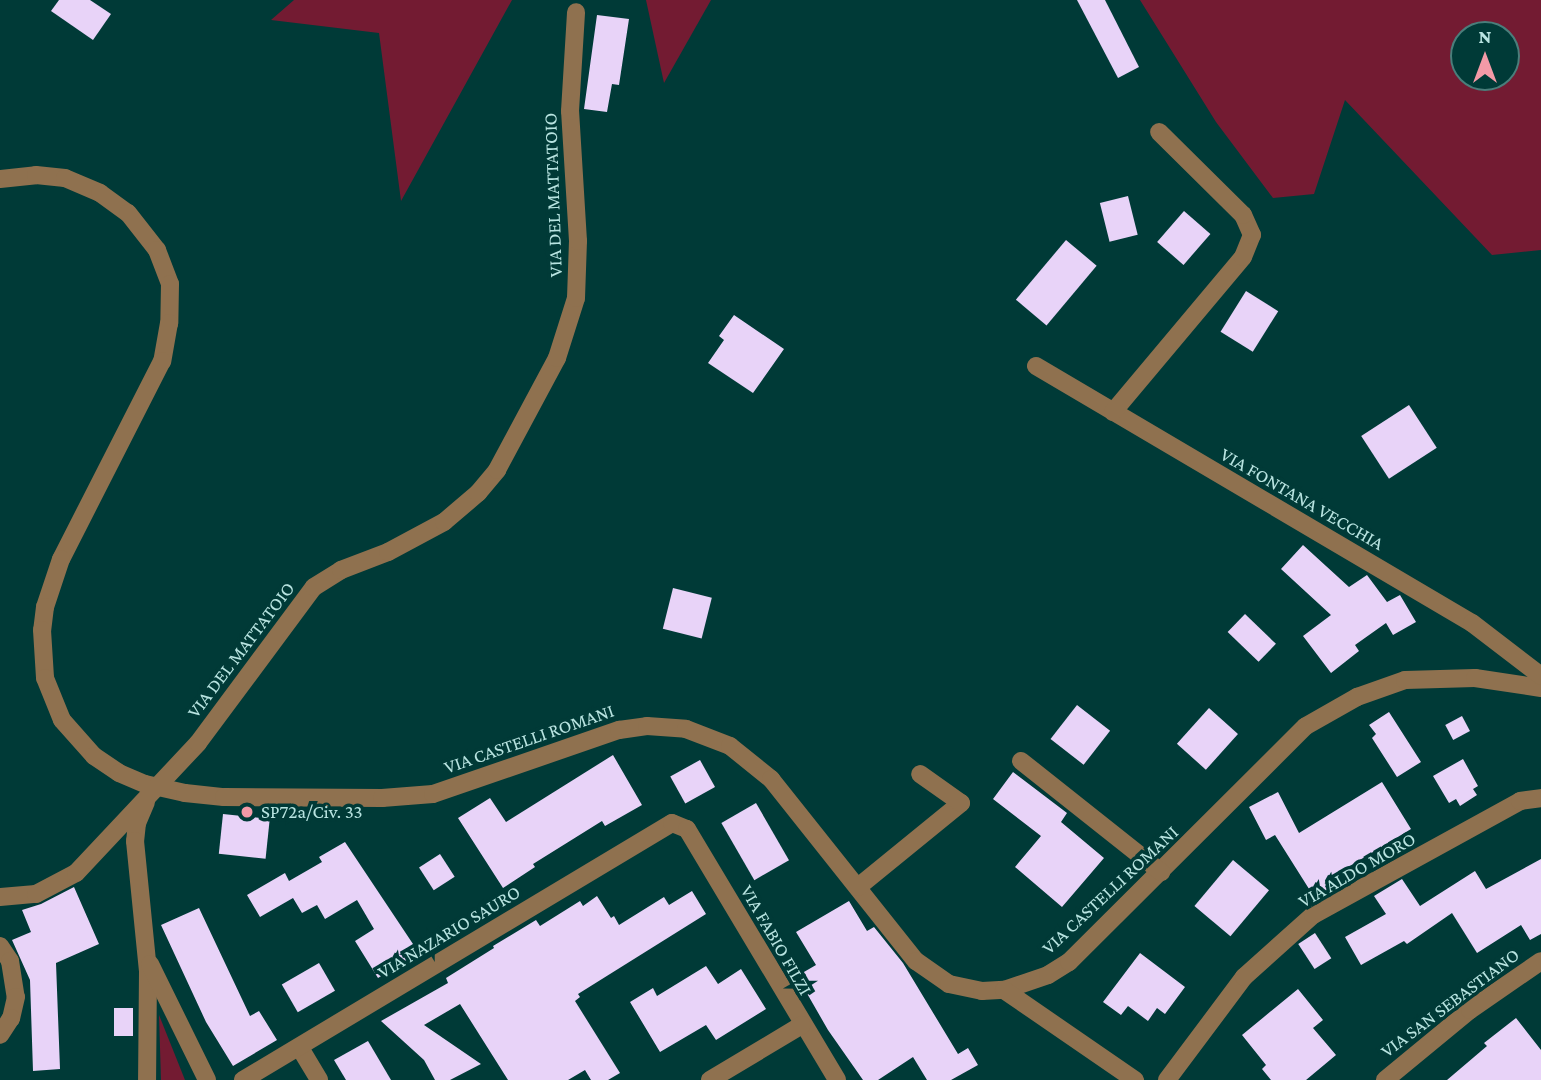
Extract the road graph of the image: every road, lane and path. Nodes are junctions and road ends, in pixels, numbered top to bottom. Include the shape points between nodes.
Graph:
1 (576, 12) dead end
2 (1158, 132) dead end
3 (0, 179) edge
4 (1036, 366) dead end
5 (1113, 412) junction
6 (1541, 676) edge
7 (1541, 688) edge
8 (1021, 761) dead end
9 (920, 774) dead end
10 (154, 787) junction
11 (1541, 798) edge
12 (678, 823) joint
13 (1161, 872) junction
14 (858, 887) junction
15 (0, 897) edge
16 (0, 946) edge
17 (147, 957) junction
18 (1541, 961) edge
19 (1004, 990) junction
20 (802, 1025) junction
21 (0, 1035) edge
22 (300, 1048) junction
23 (147, 1080) edge
24 (207, 1080) edge
25 (243, 1080) edge
26 (319, 1080) edge
27 (710, 1080) edge
28 (837, 1080) edge
29 (1135, 1080) edge
30 (1167, 1080) edge
31 (1385, 1080) edge

1 - 10 street, VIA DEL MATTATOIO via 570,111 578,285 570,324 545,382 497,470 478,493 430,531 341,570 314,587 217,719
2 - 5 street via 1246,219 1251,243
3 - 10 street, VIA CASTELLI ROMANI via 65,178 100,193 128,213 157,250 170,284 170,323 162,361 61,559 45,607 41,642 44,678 62,720 106,765
4 - 5 street, VIA FONTANA VECCHIA
5 - 6 street, VIA FONTANA VECCHIA via 1472,623
7 - 13 street, VIA CASTELLI ROMANI via 1475,678 1405,680 1357,697 1306,726
8 - 13 street
9 - 14 street via 961,803
10 - 14 street, VIA CASTELLI ROMANI via 225,797 433,794 619,730 676,727 730,746 762,771
10 - 15 street, VIA DEL MATTATOIO via 69,879 36,894
10 - 17 street via 136,831
11 - 30 street, VIA ALDO MORO via 1520,801 1312,915 1244,977
12 - 20 street, VIA FABIO FILZI via 687,829
12 - 22 street, VIA NAZARIO SAURO via 667,825
13 - 19 street, VIA CASTELLI ROMANI via 1069,962 1048,975
14 - 19 street, VIA CASTELLI ROMANI via 916,961 931,973 966,989
16 - 21 street via 10,961 16,997 11,1018
17 - 23 street
17 - 24 street
18 - 31 street, VIA SAN SEBASTIANO via 1469,1010
19 - 29 street
20 - 27 street
20 - 28 street, VIA FABIO FILZI
22 - 25 street, VIA NAZARIO SAURO
22 - 26 street

